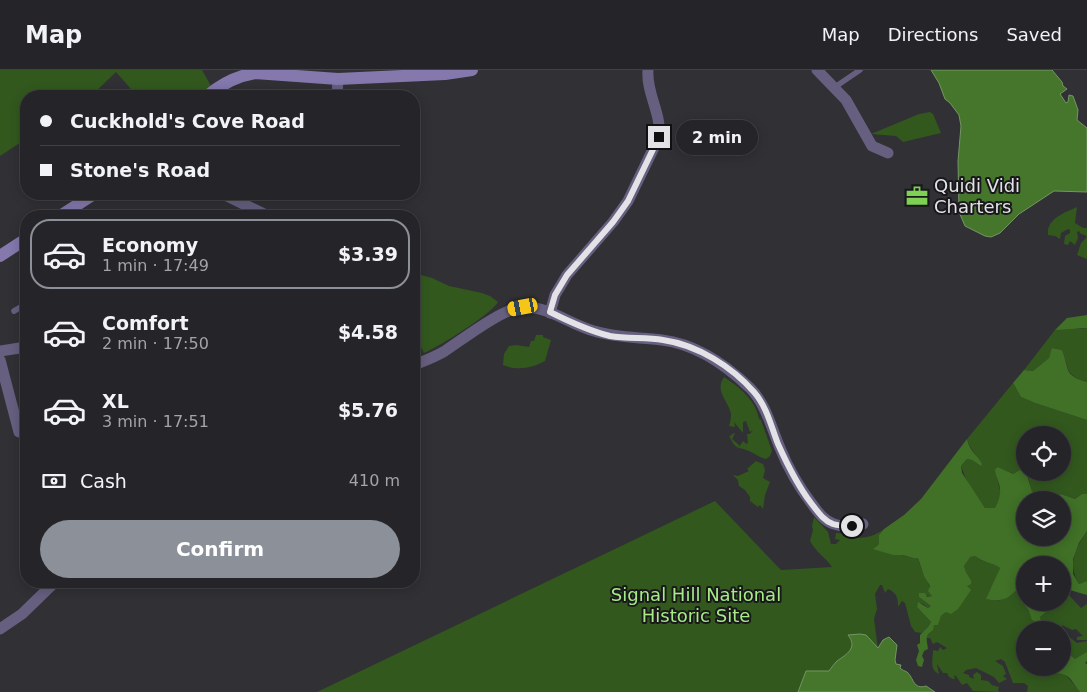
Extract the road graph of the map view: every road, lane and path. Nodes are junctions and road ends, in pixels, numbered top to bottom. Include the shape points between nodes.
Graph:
1 (472, 70) edge
2 (648, 70) edge
3 (817, 70) edge
4 (860, 70) edge
5 (338, 79) junction
6 (835, 87) junction
7 (214, 90) edge
8 (337, 90) edge
9 (888, 153) dead end
10 (85, 200) edge
11 (235, 200) edge
12 (69, 210) edge
13 (256, 210) edge
14 (20, 243) edge
15 (0, 256) edge
16 (20, 308) edge
17 (14, 311) dead end
18 (550, 312) junction
19 (20, 348) edge
20 (0, 351) edge
21 (0, 360) edge
22 (420, 362) edge
23 (19, 432) dead end
24 (863, 524) dead end
25 (49, 588) edge
26 (0, 629) edge

1 - 5 street
2 - 18 street via 648,87 660,129 659,137 628,201 567,275 555,295
3 - 6 street
4 - 6 lane
5 - 7 street via 255,73 234,78
5 - 8 street
6 - 9 street via 854,112 872,146
10 - 12 street
11 - 13 street
14 - 15 street
16 - 17 lane
18 - 22 street via 523,307 510,309 443,352
18 - 24 street via 611,336 674,342 718,362 738,377 766,410 790,469 819,514 836,525
19 - 20 street
21 - 23 street
25 - 26 street via 22,614

